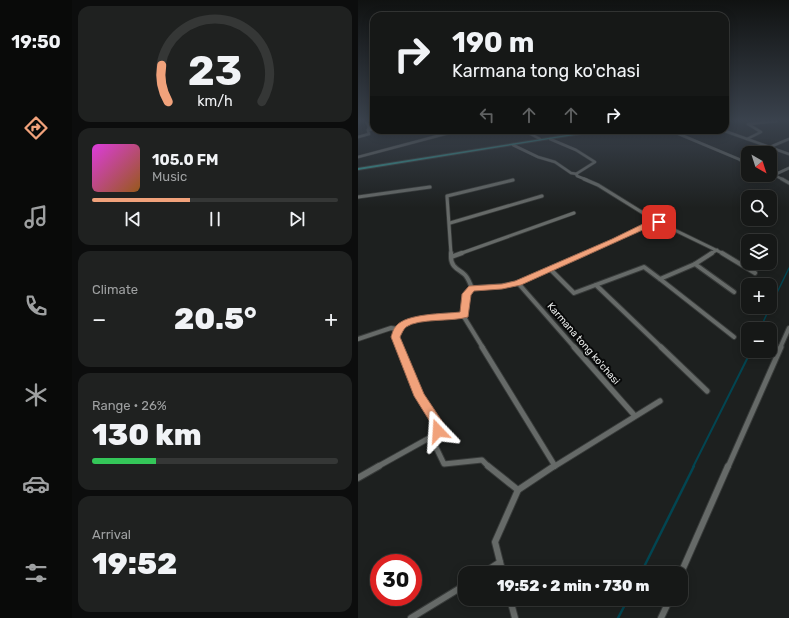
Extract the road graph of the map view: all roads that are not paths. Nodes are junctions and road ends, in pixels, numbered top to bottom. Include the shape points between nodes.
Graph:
1 (382, 150) edge
2 (472, 150) edge
3 (480, 150) edge
4 (523, 150) edge
5 (576, 150) edge
6 (716, 150) edge
7 (778, 150) edge
8 (789, 154) edge
9 (358, 156) edge
10 (740, 160) edge
11 (358, 168) edge
12 (789, 168) edge
13 (777, 172) edge
14 (577, 174) junction
15 (777, 177) edge
16 (513, 180) dead end
17 (789, 183) edge
18 (430, 187) dead end
19 (542, 196) dead end
20 (358, 197) edge
21 (574, 213) dead end
22 (656, 221) junction
23 (450, 223) junction
24 (717, 250) junction
25 (451, 257) junction
26 (695, 264) junction
27 (550, 269) junction
28 (755, 273) dead end
29 (660, 280) junction
30 (518, 283) junction
31 (596, 285) junction
32 (472, 288) junction
33 (734, 292) dead end
34 (464, 315) junction
35 (789, 328) edge
36 (398, 329) junction
37 (734, 337) dead end
38 (358, 339) edge
39 (707, 391) dead end
40 (660, 401) dead end
41 (635, 416) junction
42 (431, 437) junction
43 (555, 466) junction
44 (358, 478) edge
45 (518, 490) junction
46 (500, 562) junction
47 (494, 566) edge
48 (501, 566) edge
49 (684, 566) edge
50 (458, 588) edge
51 (512, 606) edge
52 (667, 606) edge
53 (411, 618) edge
54 (515, 618) edge
55 (661, 618) edge

1 - 9 street
2 - 11 highway
3 - 11 highway
4 - 14 street
5 - 14 street via 595,162
6 - 10 street
7 - 8 street
12 - 13 street
14 - 22 street
15 - 17 street
16 - 23 street via 447,196
18 - 20 street
19 - 23 street
21 - 25 street
22 - 24 street
22 - 27 street
23 - 25 street
24 - 26 street
24 - 28 street
25 - 32 street via 457,270 464,274
26 - 29 street
26 - 33 street
27 - 30 street
27 - 31 street via 574,293
29 - 31 street via 644,267
29 - 37 street
30 - 32 street
30 - 41 street, Karmana tong ko'chasi
31 - 39 street
32 - 34 street via 466,294
34 - 36 street via 422,319 405,323
34 - 43 street
35 - 49 street
36 - 38 street via 391,328
36 - 42 street via 396,337 420,396 438,424 438,431
40 - 41 street
41 - 43 street
42 - 44 street
42 - 45 street via 444,464 482,460
43 - 45 street
45 - 46 street via 495,542
46 - 47 street
46 - 48 street
50 - 53 street
51 - 54 street
52 - 55 street

